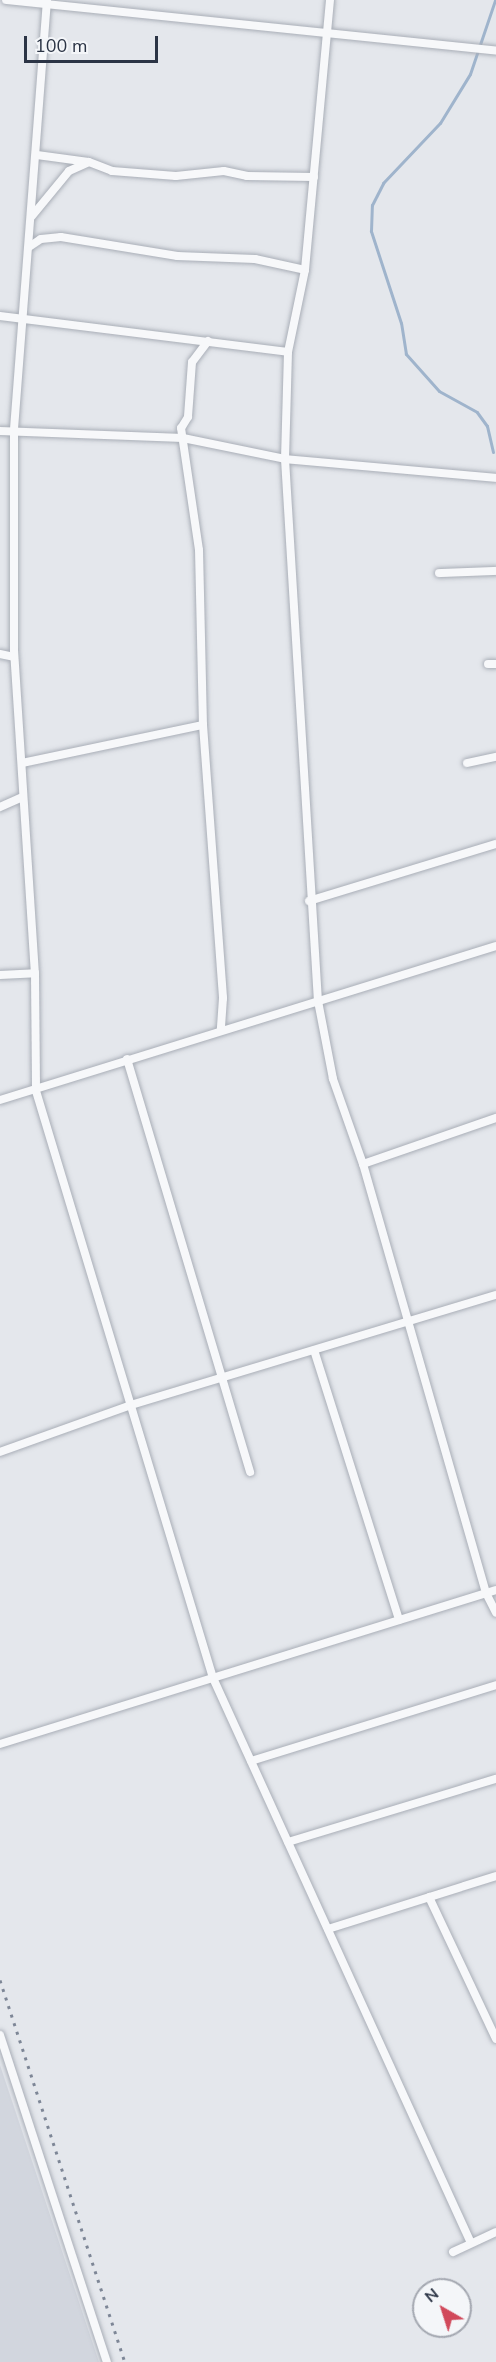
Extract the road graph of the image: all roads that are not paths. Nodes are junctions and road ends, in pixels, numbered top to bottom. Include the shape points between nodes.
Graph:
1 (6, 0) edge
2 (330, 0) edge
3 (46, 2) edge
4 (328, 32) junction
5 (496, 51) edge
6 (37, 155) junction
7 (89, 162) junction
8 (314, 177) junction
9 (31, 218) junction
10 (29, 247) junction
11 (305, 270) junction
12 (0, 316) edge
13 (23, 317) junction
14 (208, 341) junction
15 (288, 352) junction
16 (0, 431) edge
17 (14, 433) junction
18 (183, 438) junction
19 (285, 459) junction
20 (496, 478) edge
21 (496, 572) edge
22 (439, 573) dead end
23 (0, 654) edge
24 (14, 657) junction
25 (203, 725) junction
26 (496, 757) edge
27 (22, 763) junction
28 (467, 763) dead end
29 (22, 797) junction
30 (0, 807) edge
31 (496, 844) edge
32 (309, 901) junction
33 (496, 946) edge
34 (35, 973) junction
35 (0, 975) edge
36 (318, 1001) junction
37 (221, 1030) junction
38 (127, 1059) junction
39 (36, 1091) junction
40 (0, 1100) edge
41 (496, 1118) edge
42 (363, 1164) junction
43 (496, 1294) edge
44 (405, 1322) junction
45 (314, 1350) junction
46 (221, 1378) junction
47 (131, 1405) junction
48 (0, 1452) edge
49 (250, 1472) dead end
50 (496, 1590) edge
51 (486, 1593) junction
52 (496, 1613) edge
53 (399, 1620) junction
54 (213, 1678) junction
55 (496, 1685) edge
56 (0, 1744) edge
57 (251, 1761) junction
58 (496, 1779) edge
59 (288, 1842) junction
60 (496, 1876) edge
61 (429, 1897) junction
62 (328, 1929) junction
63 (0, 2035) edge
64 (496, 2039) edge
65 (496, 2232) edge
66 (471, 2243) junction
67 (453, 2252) dead end
68 (107, 2362) edge

1 - 3 street
2 - 4 street
3 - 4 street
3 - 6 street
4 - 5 street
4 - 8 street
6 - 7 street
6 - 9 street
7 - 8 street via 112,171 176,176 224,171 247,176
7 - 9 street via 69,171
8 - 11 street
9 - 10 street
10 - 11 street via 40,239 61,237 177,256 255,259
10 - 13 street
11 - 15 street
12 - 13 street
13 - 14 street
13 - 17 street
14 - 15 street
14 - 18 street via 190,369
15 - 19 street
16 - 17 street
17 - 18 street
17 - 24 street
18 - 19 street
18 - 25 street via 199,550
19 - 20 street
19 - 32 street
21 - 22 street
23 - 24 street
24 - 27 street
25 - 27 street
25 - 37 street via 223,998
26 - 28 street
27 - 29 street
29 - 30 street
29 - 34 street
31 - 32 street
32 - 36 street
33 - 36 street
34 - 35 street
34 - 39 street
36 - 37 street
36 - 42 street via 333,1079
37 - 38 street
38 - 39 street
38 - 46 street
39 - 40 street
39 - 47 street
41 - 42 street
42 - 44 street
43 - 44 street
44 - 45 street
44 - 51 street
45 - 46 street
45 - 53 street
46 - 47 street
46 - 49 street
47 - 48 street
47 - 54 street
50 - 51 street
51 - 52 street
51 - 53 street
53 - 54 street
54 - 56 street
54 - 57 street
55 - 57 street
57 - 59 street
58 - 59 street
59 - 62 street
60 - 61 street
61 - 62 street
61 - 64 street
62 - 66 street
63 - 68 street
65 - 66 street
66 - 67 street

